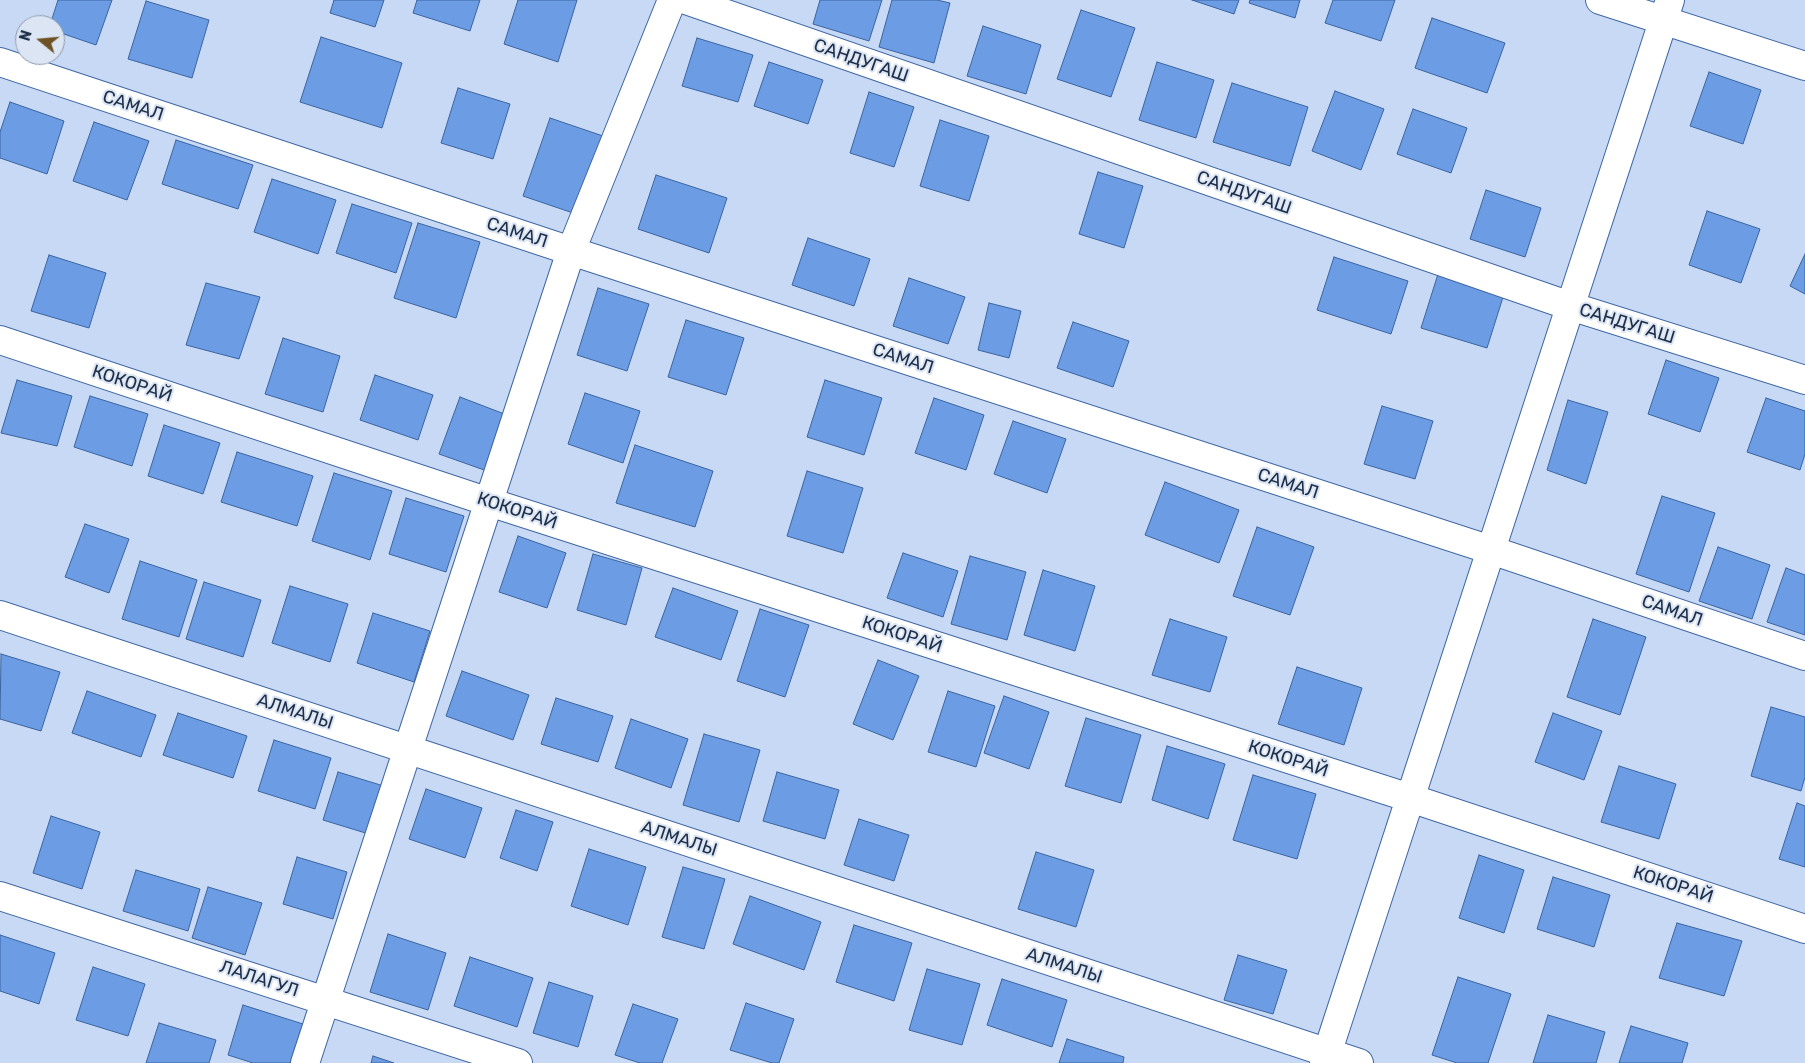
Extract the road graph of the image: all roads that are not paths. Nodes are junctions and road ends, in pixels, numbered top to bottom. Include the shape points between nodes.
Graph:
1 (672, 0) edge
2 (686, 0) edge
3 (1600, 0) edge
4 (1666, 10) edge
5 (0, 62) edge
6 (1805, 66) edge
7 (571, 251) junction
8 (1570, 306) junction
9 (0, 340) edge
10 (1805, 380) edge
11 (489, 502) junction
12 (1491, 550) junction
13 (0, 616) edge
14 (1805, 656) edge
15 (408, 749) junction
16 (1410, 798) junction
17 (0, 896) edge
18 (1805, 929) edge
19 (326, 1001) junction
20 (1326, 1058) edge
21 (305, 1063) edge
22 (518, 1063) edge
23 (1359, 1063) edge

1 - 7 street
2 - 8 street, САНДУГАШ
3 - 4 street
4 - 6 street
4 - 8 street
5 - 7 street, САМАЛ
7 - 11 street
7 - 12 street, САМАЛ
8 - 10 street, САНДУГАШ
8 - 12 street
9 - 11 street, КОКОРАЙ
11 - 15 street
11 - 16 street, КОКОРАЙ
12 - 14 street, САМАЛ
12 - 16 street
13 - 15 street, АЛМАЛЫ
15 - 19 street
15 - 20 street, АЛМАЛЫ
16 - 18 street, КОКОРАЙ
16 - 20 street
17 - 19 street, ЛАЛАГУЛ
19 - 21 street
19 - 22 street, ЛАЛАГУЛ
20 - 23 street, АЛМАЛЫ

